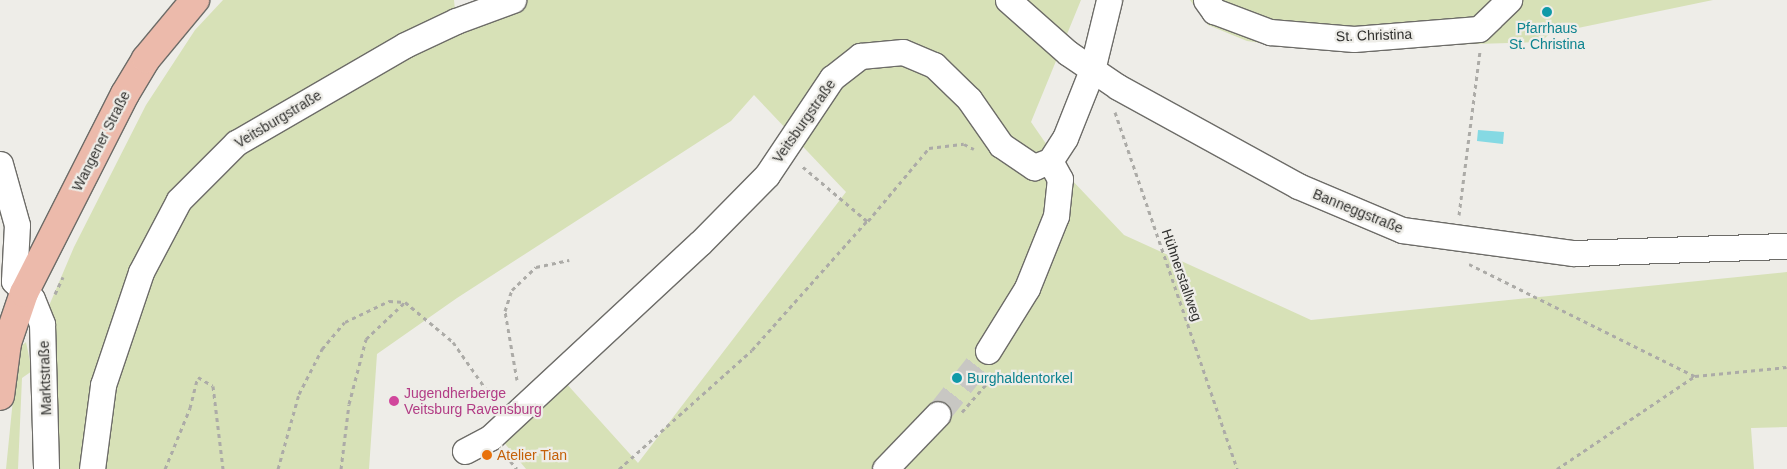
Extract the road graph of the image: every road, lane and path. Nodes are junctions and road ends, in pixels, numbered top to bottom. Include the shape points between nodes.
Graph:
1 (194, 0) edge
2 (513, 0) edge
3 (1008, 0) edge
4 (1109, 0) edge
5 (1206, 0) edge
6 (1509, 0) edge
7 (1479, 29) junction
8 (1092, 70) junction
9 (1118, 87) junction
10 (784, 151) junction
11 (982, 154) dead end
12 (1050, 161) junction
13 (0, 164) edge
14 (868, 221) junction
15 (1456, 238) junction
16 (1787, 246) edge
17 (569, 260) dead end
18 (1464, 261) dead end
19 (24, 293) junction
20 (405, 302) junction
21 (991, 362) joint
22 (1787, 368) edge
23 (1695, 376) junction
24 (0, 396) edge
25 (947, 416) joint
26 (511, 419) junction
27 (465, 451) dead end
28 (46, 469) edge
29 (92, 469) edge
30 (165, 469) edge
31 (224, 469) edge
32 (278, 469) edge
33 (341, 469) edge
34 (619, 469) edge
35 (884, 469) edge
36 (1237, 469) edge
37 (1557, 469) edge

1 - 19 main road, Wangener Straße via 146,59 125,94
2 - 29 street, Veitsburgstraße via 405,45 236,143 179,200 141,272 103,385
3 - 8 street via 1035,26
4 - 8 street
5 - 7 street, St. Christina via 1214,11 1270,32 1354,39
6 - 7 street
7 - 15 path via 1480,62
8 - 9 street, Banneggstraße
8 - 12 street via 1065,138
9 - 15 street, Banneggstraße via 1298,186 1402,230
9 - 36 path, Hühnerstallweg via 1114,111
10 - 12 street, Veitsburgstraße via 832,78 860,56 903,52 934,65 968,99 1002,145 1034,166
10 - 14 path
10 - 26 street, Veitsburgstraße via 767,175 700,243 582,349
11 - 14 path via 964,144 929,148
12 - 21 street via 1060,180 1056,216 1027,288
13 - 19 street, Marktstraße via 17,225 14,282
14 - 34 path via 752,350
15 - 16 street, Banneggstraße via 1573,253
17 - 26 path via 536,267 512,290 505,311 517,383
18 - 23 path
19 - 24 main road, Wangener Straße via 7,343
19 - 28 street, Marktstraße via 32,299 42,324 47,392
20 - 26 path via 453,342
20 - 32 path via 390,301 345,322 322,349 299,394
20 - 33 path via 366,339 349,404
21 - 25 path
22 - 23 path
23 - 37 path
25 - 35 street
26 - 27 street, Veitsburgstraße via 490,437
30 - 31 path via 190,408 198,377 213,386

